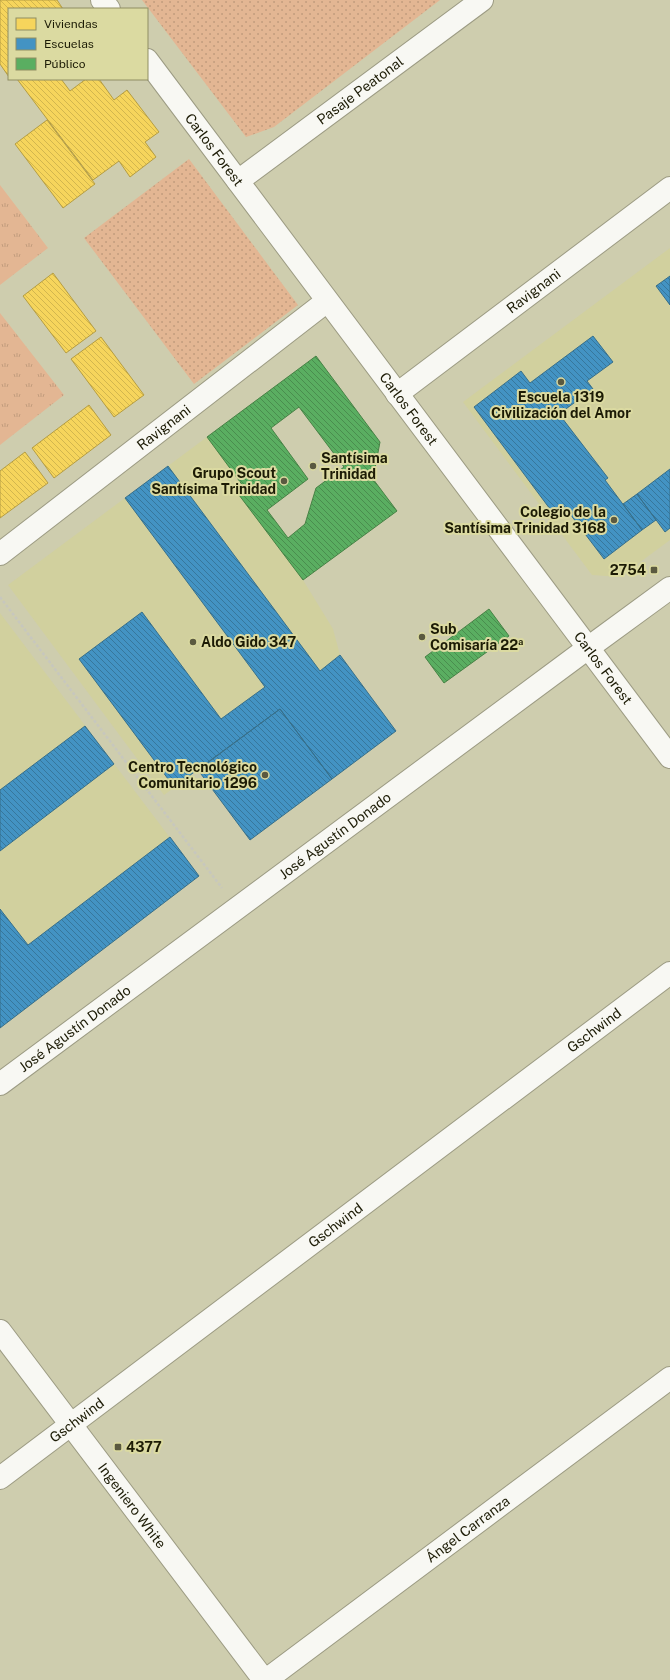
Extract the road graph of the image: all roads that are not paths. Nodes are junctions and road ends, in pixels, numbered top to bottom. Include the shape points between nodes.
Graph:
1 (102, 0) edge
2 (482, 0) edge
3 (108, 8) edge
4 (148, 61) edge
5 (238, 181) junction
6 (670, 188) edge
7 (327, 301) junction
8 (397, 394) junction
9 (0, 554) edge
10 (670, 588) edge
11 (588, 648) junction
12 (670, 757) edge
13 (670, 973) edge
14 (0, 1084) edge
15 (0, 1331) edge
16 (670, 1378) edge
17 (71, 1424) junction
18 (0, 1478) edge
19 (265, 1680) edge

1 - 3 street
2 - 5 street, Pasaje Peatonal
4 - 5 street, Carlos Forest
5 - 7 street, Carlos Forest
6 - 8 street, Ravignani
7 - 8 street, Carlos Forest
7 - 9 street, Ravignani
8 - 11 street, Carlos Forest
10 - 11 street, José Agustín Donado
11 - 12 street, Carlos Forest
11 - 14 street, José Agustín Donado
13 - 17 street, Gschwind
15 - 17 street, Ingeniero White
16 - 19 street, Ángel Carranza
17 - 18 street, Gschwind
17 - 19 street, Ingeniero White

